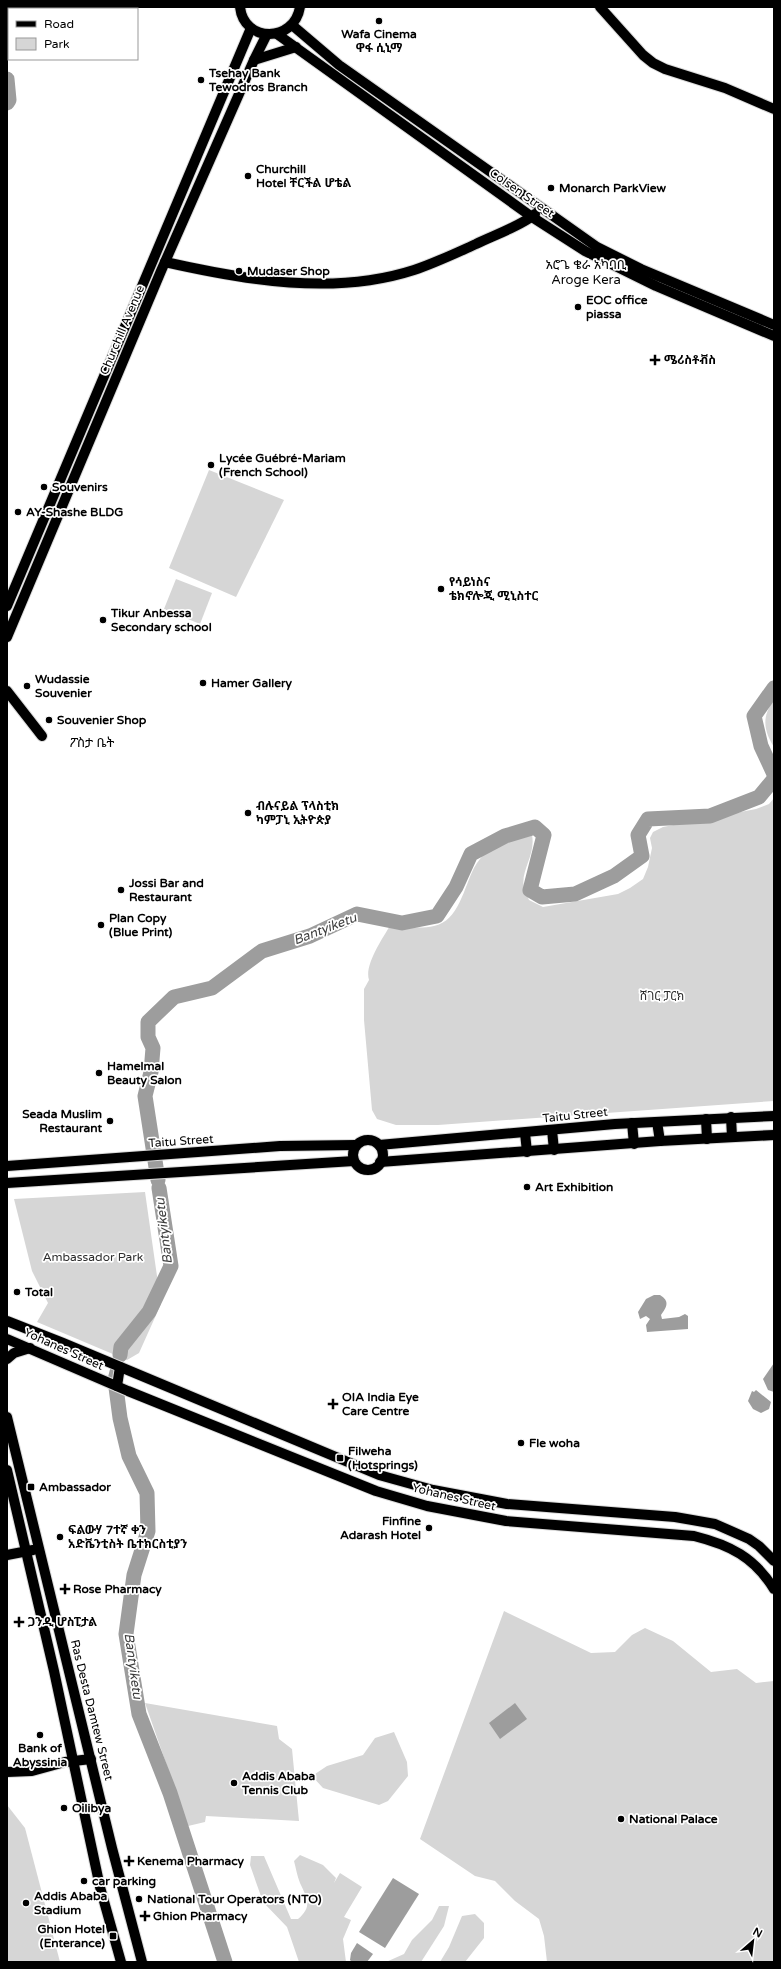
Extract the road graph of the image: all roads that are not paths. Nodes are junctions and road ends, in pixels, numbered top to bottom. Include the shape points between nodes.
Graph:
1 (240, 7) edge
2 (300, 7) edge
3 (600, 7) edge
4 (292, 25) junction
5 (251, 28) junction
6 (272, 34) junction
7 (296, 47) junction
8 (254, 60) junction
9 (774, 109) edge
10 (542, 208) junction
11 (532, 217) junction
12 (165, 262) junction
13 (616, 262) junction
14 (774, 324) edge
15 (774, 336) edge
16 (7, 606) edge
17 (7, 637) edge
18 (7, 691) edge
19 (42, 736) dead end
20 (774, 1116) edge
21 (731, 1117) junction
22 (706, 1119) junction
23 (657, 1122) junction
24 (632, 1123) junction
25 (552, 1130) junction
26 (525, 1132) junction
27 (774, 1135) edge
28 (732, 1137) junction
29 (707, 1139) junction
30 (660, 1141) junction
31 (634, 1144) junction
32 (356, 1145) junction
33 (379, 1145) junction
34 (554, 1150) junction
35 (526, 1152) junction
36 (354, 1161) junction
37 (380, 1162) junction
38 (7, 1166) edge
39 (7, 1183) edge
40 (7, 1321) edge
41 (7, 1339) edge
42 (30, 1348) junction
43 (7, 1359) edge
44 (123, 1368) junction
45 (114, 1385) junction
46 (7, 1417) edge
47 (7, 1470) edge
48 (523, 1506) junction
49 (522, 1523) junction
50 (759, 1546) junction
51 (39, 1549) junction
52 (27, 1551) junction
53 (7, 1555) edge
54 (748, 1558) junction
55 (774, 1561) edge
56 (770, 1576) edge
57 (774, 1588) edge
58 (91, 1759) junction
59 (74, 1761) junction
60 (7, 1772) edge
61 (121, 1962) edge
62 (142, 1962) edge

1 - 5 main road via 244,21
2 - 4 main road
3 - 9 main road via 653,63 725,88
4 - 6 main road
4 - 10 main road via 339,65
5 - 6 main road, Colsen Street
5 - 16 main road, Churchill Avenue
6 - 7 main road, Colsen Street
6 - 8 main road, Churchill Avenue
7 - 8 main road
7 - 11 main road, Colsen Street
8 - 12 main road, Churchill Avenue
10 - 11 main road
10 - 13 main road
11 - 12 main road via 433,263 370,280 322,284 274,282
11 - 13 main road, Colsen Street via 585,251
12 - 17 main road, Churchill Avenue
13 - 14 main road
13 - 15 main road, Colsen Street
18 - 19 main road
20 - 21 main road, Taitu Street
21 - 22 main road, Taitu Street
21 - 28 main road
22 - 23 main road, Taitu Street
22 - 29 main road
23 - 24 main road, Taitu Street
23 - 30 main road
24 - 25 main road, Taitu Street
24 - 31 main road
25 - 26 main road, Taitu Street
25 - 34 main road
26 - 33 main road, Taitu Street
26 - 35 main road
27 - 28 main road
28 - 29 main road
29 - 30 main road
30 - 31 main road
31 - 34 main road
32 - 33 main road via 360,1141 369,1140
32 - 36 main road via 353,1152
32 - 38 main road, Taitu Street via 280,1146
33 - 37 main road via 383,1154
34 - 35 main road
35 - 37 main road
36 - 37 main road via 357,1166 366,1170 374,1168
36 - 39 main road
40 - 44 main road, Yohanes Street
41 - 42 main road, Yohanes Street
42 - 43 main road via 14,1353
42 - 45 main road, Yohanes Street
44 - 45 main road
44 - 48 main road, Yohanes Street via 379,1475 434,1490
45 - 49 main road, Yohanes Street via 376,1491 427,1506
46 - 51 main road, Ras Desta Damtew Street
47 - 52 main road
48 - 49 main road
48 - 50 main road, Yohanes Street via 682,1518 726,1528
49 - 54 main road, Yohanes Street via 694,1536 729,1548
50 - 54 main road
50 - 55 main road, Yohanes Street
51 - 52 main road
51 - 58 main road, Ras Desta Damtew Street
52 - 53 main road
52 - 59 main road
54 - 56 main road, Yohanes Street
56 - 57 main road, Yohanes Street
58 - 59 main road
58 - 62 main road, Ras Desta Damtew Street
59 - 60 main road via 32,1771
59 - 61 main road via 100,1887

